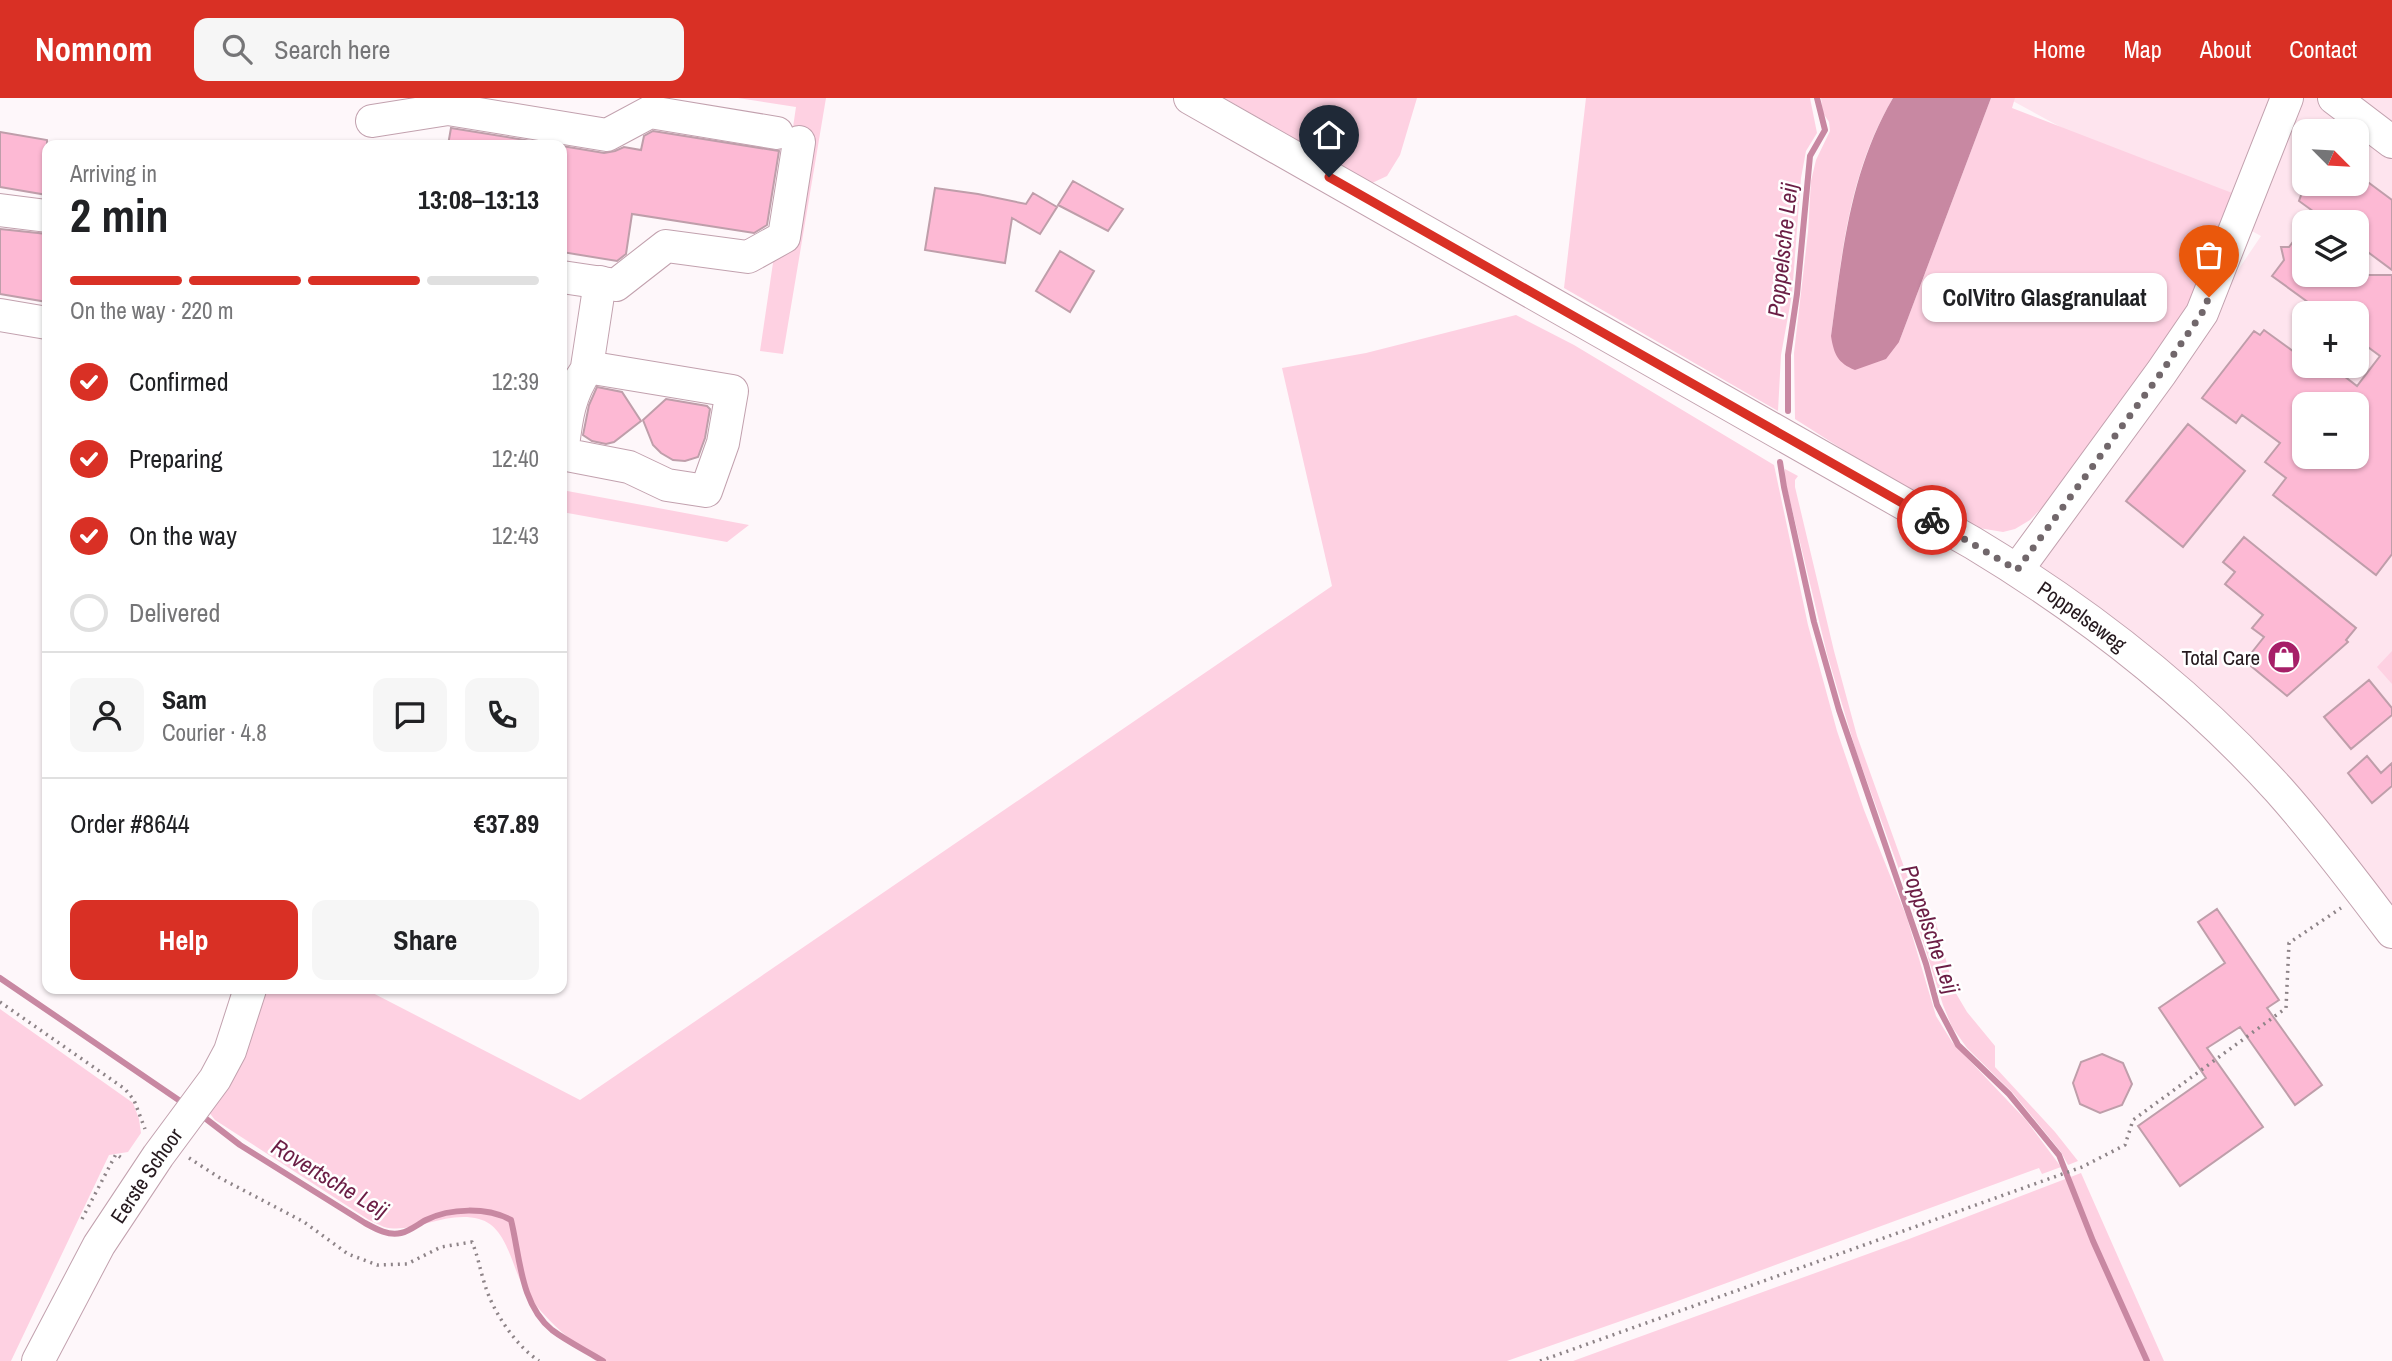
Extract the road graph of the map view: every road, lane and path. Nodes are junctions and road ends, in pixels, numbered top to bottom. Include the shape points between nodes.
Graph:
1 (1190, 98) edge
2 (2287, 98) edge
3 (2334, 98) edge
4 (372, 121) edge
5 (2392, 142) edge
6 (0, 209) edge
7 (42, 215) edge
8 (567, 278) edge
9 (600, 282) junction
10 (0, 315) edge
11 (42, 322) edge
12 (587, 367) junction
13 (567, 418) edge
14 (567, 455) edge
15 (2017, 570) junction
16 (2362, 893) junction
17 (2392, 932) edge
18 (248, 994) edge
19 (0, 1002) edge
20 (170, 1141) junction
21 (38, 1361) edge
22 (539, 1361) edge
23 (1540, 1361) edge

1 - 15 street, Poppelseweg
2 - 15 street via 2202,313
3 - 5 street
4 - 9 street via 448,109 607,135 650,112 788,137 784,237 748,257 666,246 616,285
6 - 7 street
8 - 9 street
9 - 12 street
10 - 11 street
12 - 13 street via 575,386
12 - 14 street via 732,391 723,443 706,491 667,485 629,467
15 - 16 street, Poppelseweg via 2113,637 2213,722 2279,790
16 - 17 street, Poppelseweg
16 - 23 path via 2289,943 2287,1008 2133,1120 2125,1145 2061,1175
18 - 20 street, Eerste Schoor via 230,1051
19 - 20 path via 124,1089
20 - 21 street, Eerste Schoor via 99,1245
20 - 22 path via 220,1178 304,1222 348,1254 377,1265 407,1264 441,1247 471,1242 486,1288 507,1330

